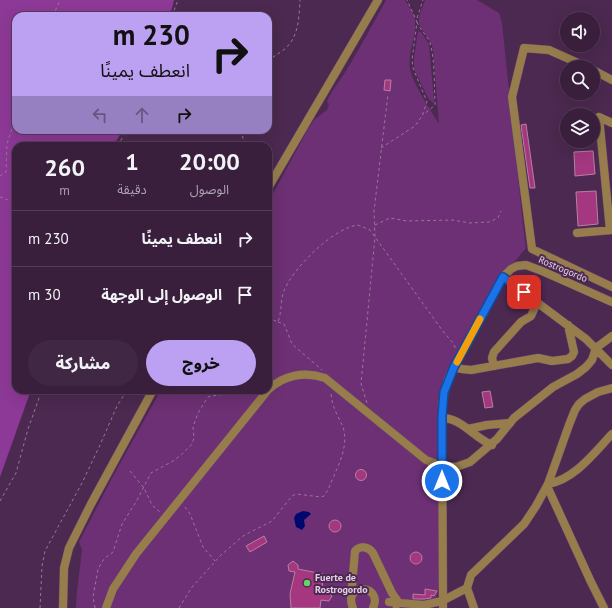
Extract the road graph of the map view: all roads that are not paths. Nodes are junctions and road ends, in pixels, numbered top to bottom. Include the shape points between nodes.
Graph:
1 (378, 0) edge
2 (571, 60) edge
3 (600, 74) edge
4 (612, 80) edge
5 (612, 123) edge
6 (272, 181) edge
7 (611, 230) edge
8 (577, 233) dead end
9 (504, 275) junction
10 (612, 287) edge
11 (534, 299) junction
12 (612, 302) edge
13 (568, 325) junction
14 (612, 336) edge
15 (596, 348) junction
16 (612, 365) edge
17 (494, 366) junction
18 (454, 367) junction
19 (272, 386) edge
20 (612, 388) edge
21 (151, 394) edge
22 (265, 394) edge
23 (442, 418) junction
24 (510, 423) junction
25 (468, 429) junction
26 (612, 434) edge
27 (492, 445) junction
28 (442, 466) junction
29 (548, 485) junction
30 (353, 582) junction
31 (467, 588) junction
32 (363, 589) junction
33 (373, 594) junction
34 (399, 603) junction
35 (351, 604) edge
36 (442, 604) edge
37 (391, 605) edge
38 (63, 608) edge
39 (106, 608) edge
40 (373, 608) edge
41 (474, 608) edge
42 (604, 608) edge

1 - 6 street
2 - 10 street via 549,50 524,48 512,97 532,249
3 - 4 street
5 - 7 street via 599,117
7 - 8 street
9 - 11 street
9 - 12 street, Rostrogordo via 517,266 530,266
9 - 18 street
11 - 13 street
11 - 17 street via 535,307 531,316 521,322 494,352
13 - 15 street
13 - 17 street via 574,352 568,359 552,361 538,358
14 - 15 street
15 - 16 street
15 - 24 street via 592,360 582,371 553,387
17 - 18 street via 466,370
18 - 23 street via 444,392
19 - 28 street via 282,379 302,374 320,376 426,460
20 - 29 street via 585,399 575,410
21 - 38 street via 69,548 64,568
22 - 39 street via 136,554 118,580
23 - 25 street via 454,420
23 - 28 street
24 - 25 street
24 - 27 street
25 - 27 street
26 - 29 street via 574,473
27 - 28 street via 466,464 456,467
28 - 36 street
29 - 31 street via 524,524 471,575
29 - 42 street
30 - 32 street
30 - 34 street via 355,551 360,547 369,549
30 - 35 street
31 - 36 street
31 - 41 street
32 - 33 street
32 - 35 street via 357,590
33 - 37 street
33 - 40 street
34 - 36 street
34 - 37 street
37 - 40 street via 381,604

